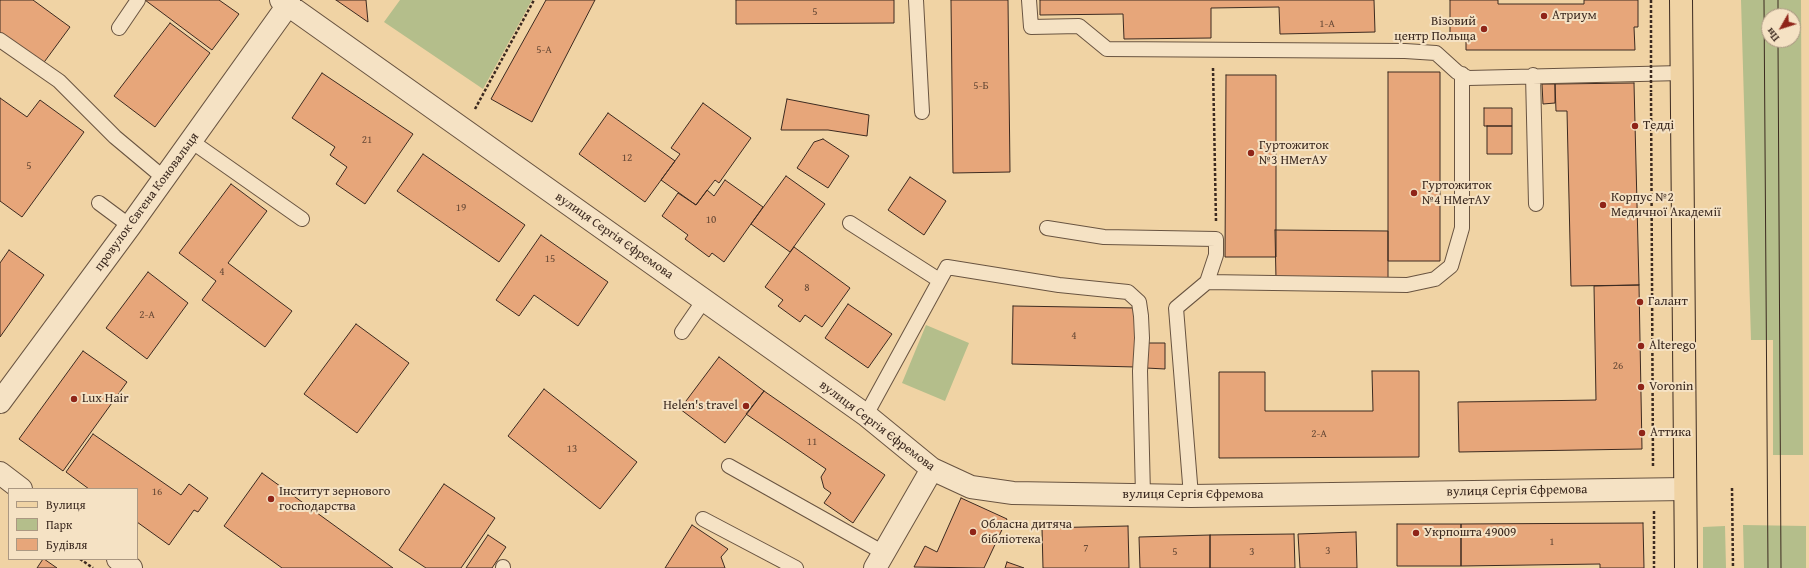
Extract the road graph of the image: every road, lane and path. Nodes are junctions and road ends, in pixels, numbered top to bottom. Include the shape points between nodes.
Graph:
1 (138, 0) edge
2 (534, 0) edge
3 (916, 0) edge
4 (1029, 0) edge
5 (1651, 0) edge
6 (1681, 0) edge
7 (286, 2) edge
8 (119, 28) dead end
9 (0, 40) edge
10 (1212, 50) junction
11 (1682, 73) junction
12 (1462, 74) junction
13 (1533, 75) junction
14 (922, 112) dead end
15 (464, 129) junction
16 (191, 141) junction
17 (164, 178) junction
18 (99, 203) dead end
19 (1536, 204) dead end
20 (302, 219) dead end
21 (850, 223) dead end
22 (130, 226) junction
23 (1047, 228) dead end
24 (1216, 239) junction
25 (939, 280) junction
26 (1207, 282) junction
27 (704, 300) junction
28 (682, 332) dead end
29 (0, 402) edge
30 (866, 415) junction
31 (729, 466) dead end
32 (932, 469) junction
33 (0, 474) edge
34 (20, 488) edge
35 (1732, 488) dead end
36 (1654, 489) junction
37 (1685, 489) junction
38 (1143, 495) junction
39 (1191, 496) junction
40 (703, 518) dead end
41 (81, 560) edge
42 (119, 560) edge
43 (879, 560) edge
44 (93, 568) edge
45 (131, 568) edge
46 (796, 568) edge
47 (1654, 568) edge
48 (1686, 568) edge
49 (1733, 568) edge

1 - 8 lane
2 - 15 path
3 - 14 lane
4 - 10 lane via 1031,28 1079,26 1107,50
5 - 36 path, bridge
6 - 11 main road
7 - 15 street, вулиця Сергія Єфремова
7 - 16 street, провулок Євгена Коновальця
9 - 17 lane via 59,82 115,137
10 - 12 lane via 1405,51 1436,54
10 - 24 path
11 - 13 lane
11 - 37 main road
12 - 13 lane via 1468,78
12 - 26 lane via 1462,228 1451,266 1435,279 1407,285
13 - 19 lane
15 - 27 street, вулиця Сергія Єфремова
16 - 17 street, провулок Євгена Коновальця
16 - 20 lane
17 - 22 street, провулок Євгена Коновальця
18 - 22 lane
21 - 25 lane
22 - 29 street, провулок Євгена Коновальця
23 - 24 lane via 1104,238
24 - 26 lane via 1216,255
25 - 30 lane
25 - 38 lane via 947,267 1059,285 1128,292 1139,302 1142,316 1140,371
26 - 39 lane via 1176,308
27 - 28 lane
27 - 30 street, вулиця Сергія Єфремова
30 - 32 street, вулиця Сергія Єфремова
31 - 43 lane
32 - 38 street, вулиця Сергія Єфремова via 971,487 991,491
32 - 43 street
33 - 34 street
35 - 49 path
36 - 37 street, вулиця Сергія Єфремова
36 - 39 street, вулиця Сергія Єфремова
36 - 47 path
37 - 48 main road
38 - 39 street, вулиця Сергія Єфремова
40 - 46 lane
41 - 44 path
42 - 45 street

